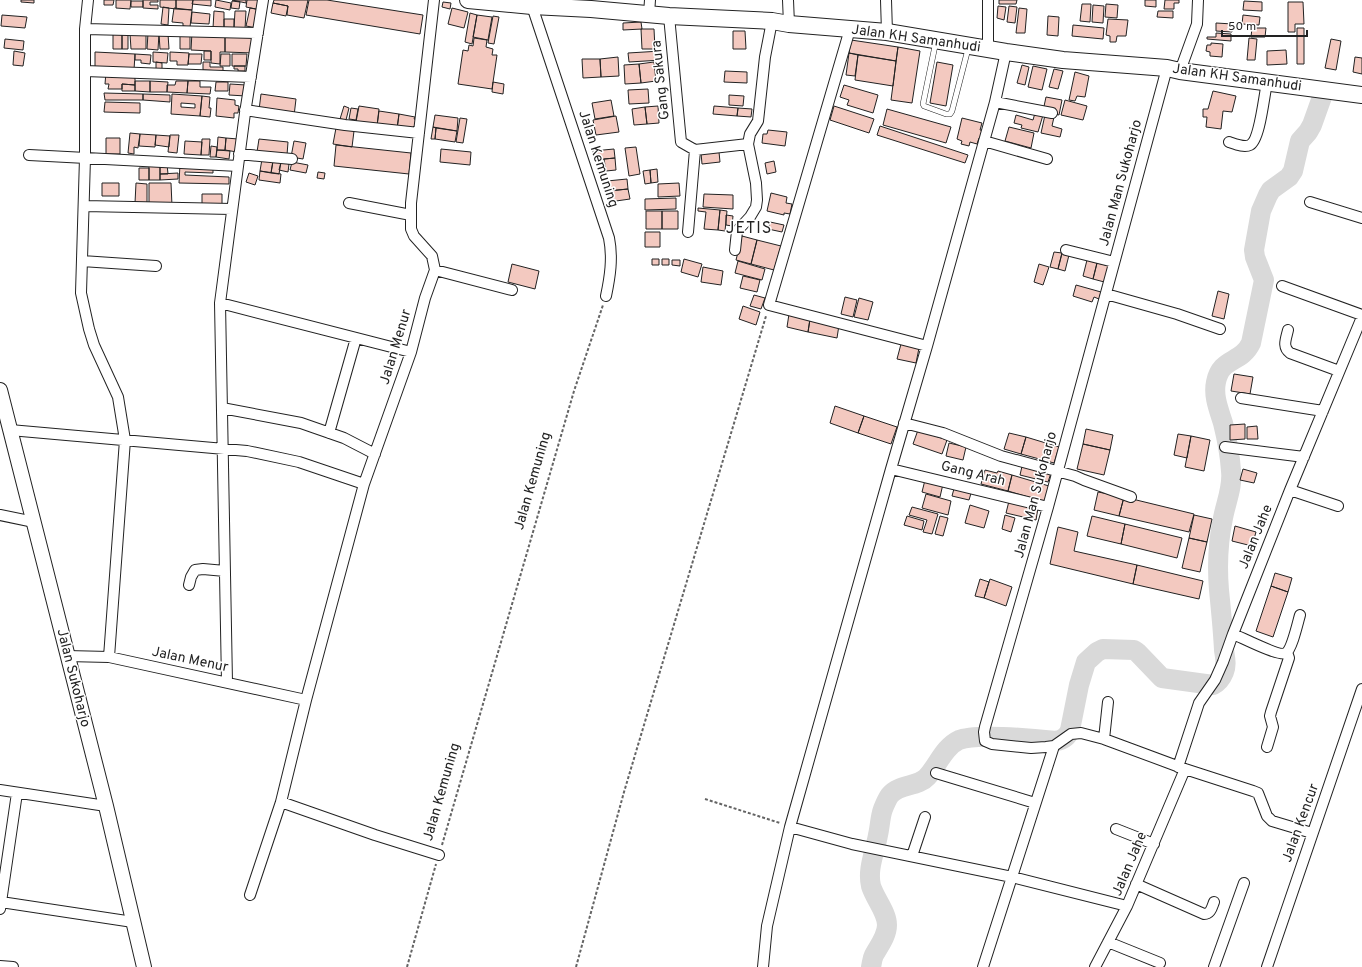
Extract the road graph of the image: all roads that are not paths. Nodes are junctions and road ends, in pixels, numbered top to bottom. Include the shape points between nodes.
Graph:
1 (88, 0) edge
2 (263, 0) edge
3 (434, 0) edge
4 (468, 0) edge
5 (788, 0) edge
6 (886, 0) edge
7 (988, 0) edge
8 (1198, 0) edge
9 (533, 3) edge
10 (649, 7) edge
11 (668, 16) junction
12 (772, 21) junction
13 (789, 24) junction
14 (85, 28) junction
15 (850, 29) junction
16 (888, 32) junction
17 (258, 34) junction
18 (936, 40) junction
19 (968, 46) junction
20 (988, 49) junction
21 (1006, 52) junction
22 (1174, 70) junction
23 (85, 71) junction
24 (251, 77) junction
25 (1266, 83) junction
26 (1362, 95) edge
27 (995, 102) junction
28 (245, 110) junction
29 (1052, 113) dead end
30 (419, 133) junction
31 (984, 141) junction
32 (1229, 142) dead end
33 (748, 144) junction
34 (695, 150) junction
35 (239, 154) junction
36 (29, 155) dead end
37 (85, 158) junction
38 (292, 159) dead end
39 (1047, 159) dead end
40 (238, 166) junction
41 (1310, 202) dead end
42 (349, 203) dead end
43 (84, 206) junction
44 (232, 209) junction
45 (411, 215) junction
46 (1362, 218) edge
47 (688, 232) dead end
48 (735, 250) dead end
49 (1066, 250) dead end
50 (82, 262) junction
51 (1114, 262) junction
52 (156, 266) dead end
53 (435, 270) junction
54 (1282, 286) dead end
55 (512, 290) dead end
56 (1106, 294) junction
57 (606, 296) road end
58 (220, 303) junction
59 (1362, 316) edge
60 (1220, 329) dead end
61 (1288, 330) dead end
62 (356, 338) junction
63 (927, 346) junction
64 (411, 352) junction
65 (1339, 371) junction
66 (0, 390) edge
67 (1241, 398) dead end
68 (222, 408) junction
69 (1323, 411) junction
70 (904, 423) junction
71 (10, 430) junction
72 (329, 432) junction
73 (125, 440) junction
74 (223, 448) junction
75 (1225, 448) dead end
76 (375, 454) junction
77 (1304, 457) junction
78 (891, 469) junction
79 (1058, 470) junction
80 (364, 484) junction
81 (1290, 490) junction
82 (1131, 497) dead end
83 (1338, 506) dead end
84 (1048, 507) junction
85 (0, 515) edge
86 (34, 522) junction
87 (225, 571) junction
88 (189, 585) dead end
89 (1300, 615) dead end
90 (1233, 634) junction
91 (1287, 652) junction
92 (67, 656) junction
93 (109, 657) junction
94 (227, 682) junction
95 (1362, 689) edge
96 (306, 700) junction
97 (1108, 702) dead end
98 (1104, 738) junction
99 (1054, 746) junction
100 (1267, 747) dead end
101 (1178, 767) junction
102 (936, 773) dead end
103 (0, 790) edge
104 (18, 793) junction
105 (281, 802) junction
106 (1035, 803) junction
107 (106, 806) junction
108 (925, 817) dead end
109 (790, 827) junction
110 (1116, 829) dead end
111 (1312, 832) junction
112 (1154, 844) junction
113 (439, 854) road end
114 (912, 856) junction
115 (1012, 877) junction
116 (1244, 883) dead end
117 (1136, 884) junction
118 (250, 895) dead end
119 (1214, 902) dead end
120 (0, 906) edge
121 (1127, 906) junction
122 (133, 922) junction
123 (1108, 942) junction
124 (1160, 963) dead end
125 (0, 966) edge
126 (13, 967) edge
127 (144, 967) edge
128 (763, 967) edge
129 (983, 967) edge
130 (1095, 967) edge
131 (1214, 967) edge
132 (1267, 967) edge

1 - 14 street
2 - 17 street
3 - 30 street
4 - 9 main road, Jalan KH Samanhudi
5 - 13 street
6 - 16 street
7 - 20 street
8 - 22 street, Jalan Man Sukoharjo via 1197,24
9 - 10 main road, Jalan KH Samanhudi via 591,8
9 - 57 street, Jalan Kemuning via 611,246
10 - 11 main road, Jalan KH Samanhudi
11 - 12 main road, Jalan KH Samanhudi
11 - 34 street, Gang Sakura via 681,142
12 - 13 main road, Jalan KH Samanhudi
12 - 33 street via 758,121 750,134
13 - 15 main road, Jalan KH Samanhudi
14 - 17 street
14 - 23 street
15 - 16 main road, Jalan KH Samanhudi
15 - 63 street via 770,305
16 - 18 main road, Jalan KH Samanhudi
17 - 24 street
18 - 19 main road, Jalan KH Samanhudi
18 - 19 lane via 923,104 946,114 952,111
19 - 20 main road, Jalan KH Samanhudi
20 - 21 main road, Jalan KH Samanhudi
21 - 22 main road, Jalan KH Samanhudi
21 - 27 street
22 - 25 main road, Jalan KH Samanhudi
22 - 51 street, Jalan Man Sukoharjo
23 - 24 street
23 - 37 street
24 - 28 street
25 - 26 main road, Jalan KH Samanhudi
25 - 32 street via 1255,140 1245,146
27 - 29 street
27 - 31 street
28 - 30 street
28 - 35 street
30 - 45 street
31 - 39 street
31 - 63 street
33 - 34 street
33 - 48 street via 757,200 750,217 737,231
34 - 47 street
35 - 38 street
35 - 40 street
36 - 37 street
37 - 40 street
37 - 43 street
40 - 44 street
41 - 46 street
42 - 45 street
43 - 44 street
43 - 50 street
44 - 58 street
45 - 53 street via 414,236 432,256
49 - 51 street
50 - 52 street
50 - 73 street via 81,293 89,329 118,398
51 - 56 street, Jalan Man Sukoharjo
53 - 55 street
53 - 64 street, Jalan Menur
54 - 59 street
56 - 60 street
56 - 79 street, Jalan Man Sukoharjo
58 - 62 street
58 - 68 street
59 - 65 street, Jalan Jahe
61 - 65 street via 1285,346 1290,354
62 - 64 street
62 - 72 street
63 - 70 street
64 - 76 street, Jalan Menur
65 - 69 street, Jalan Jahe
66 - 71 main road, Jalan Sukoharjo
67 - 69 street
68 - 72 street via 301,423
68 - 74 street
69 - 77 street, Jalan Jahe
70 - 78 street
70 - 79 street via 943,434 1000,456
71 - 73 street
71 - 86 main road, Jalan Sukoharjo
72 - 76 street
73 - 74 street
73 - 93 street
74 - 80 street via 298,462
74 - 87 street
75 - 77 street
76 - 80 street, Jalan Menur
77 - 81 street, Jalan Jahe
78 - 84 street, Gang Arah
78 - 109 street
79 - 82 street
79 - 84 street, Jalan Man Sukoharjo
80 - 96 street, Jalan Menur
81 - 83 street
81 - 90 street, Jalan Jahe
84 - 99 street, Jalan Man Sukoharjo via 985,736 992,744 1031,748
85 - 86 street
86 - 92 main road, Jalan Sukoharjo
87 - 88 street via 195,570 190,577
87 - 94 street
89 - 91 street
90 - 91 street via 1280,654
90 - 101 street, Jalan Jahe via 1215,680 1199,703
91 - 100 street via 1289,658 1270,716 1272,727
92 - 93 street, Jalan Menur
92 - 107 main road, Jalan Sukoharjo
93 - 94 street, Jalan Menur
94 - 96 street, Jalan Menur
95 - 111 street, Jalan Kencur
96 - 105 street, Jalan Menur
97 - 98 street
98 - 99 street, Jalan Man Sukoharjo via 1074,733
98 - 101 street, Jalan Man Sukoharjo
99 - 106 street
101 - 111 street, Jalan Man Sukoharjo via 1253,790 1258,793 1267,816 1272,821
101 - 112 street, Jalan Jahe
102 - 106 street
103 - 104 street
104 - 107 street
104 - 120 street
105 - 113 street via 375,836
105 - 118 street, Jalan Menur
106 - 115 street
107 - 122 main road, Jalan Sukoharjo
108 - 114 street
109 - 114 street via 873,849
109 - 128 street via 768,926
110 - 112 street
111 - 132 street, Jalan Kencur
112 - 117 street, Jalan Jahe
114 - 115 street
115 - 121 street
115 - 129 street
116 - 131 street
117 - 119 street via 1204,914 1210,911
117 - 121 street, Jalan Jahe
120 - 122 street
121 - 123 street, Jalan Jahe
122 - 127 main road, Jalan Sukoharjo
123 - 124 street
123 - 130 street, Jalan Jahe
125 - 126 street

